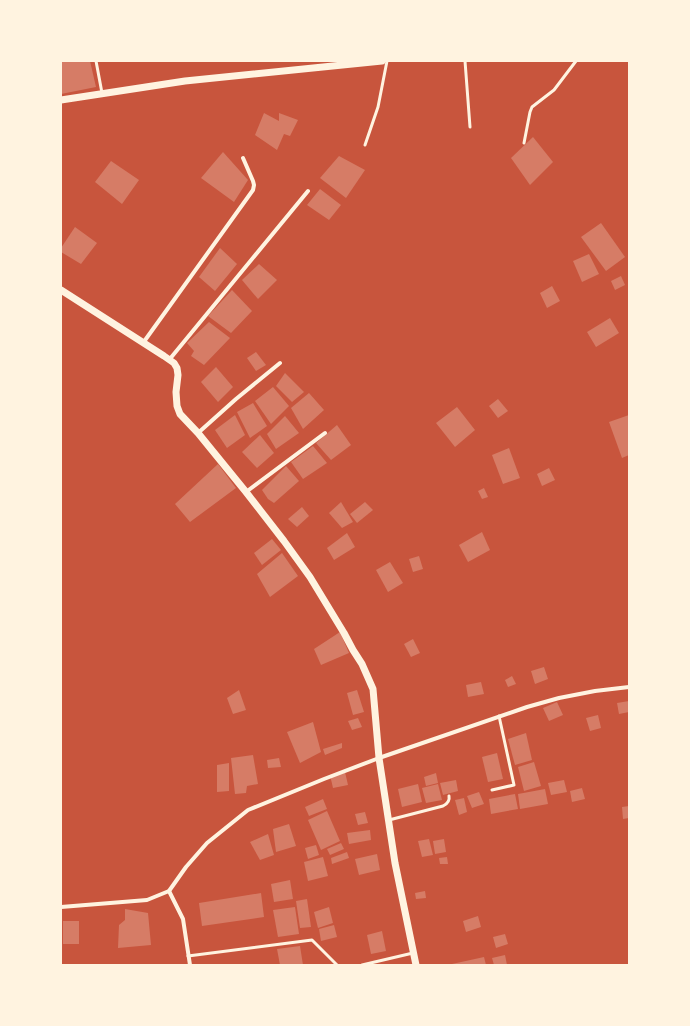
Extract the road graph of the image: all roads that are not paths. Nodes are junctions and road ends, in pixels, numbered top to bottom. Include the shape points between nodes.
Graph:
1 (96, 61) edge
2 (382, 61) edge
3 (387, 61) edge
4 (465, 61) edge
5 (576, 61) edge
6 (102, 93) junction
7 (61, 100) edge
8 (470, 127) dead end
9 (524, 142) dead end
10 (365, 145) dead end
11 (243, 158) dead end
12 (308, 191) dead end
13 (61, 290) edge
14 (143, 343) junction
15 (169, 360) junction
16 (280, 363) dead end
17 (198, 433) junction
18 (325, 433) dead end
19 (246, 492) junction
20 (629, 687) edge
21 (498, 716) junction
22 (379, 758) junction
23 (492, 790) dead end
24 (449, 796) dead end
25 (389, 820) junction
26 (169, 890) junction
27 (61, 907) edge
28 (414, 953) junction
29 (188, 956) junction
30 (190, 965) edge
31 (337, 965) edge
32 (362, 965) edge
33 (416, 965) edge

1 - 6 lane
2 - 6 street via 185,81
3 - 10 lane via 378,107
4 - 8 lane
5 - 9 lane via 554,90 532,107
6 - 7 street
11 - 14 street via 253,181 253,190
12 - 15 street
13 - 14 street
14 - 15 street
15 - 17 street via 177,368 176,406
16 - 17 street
17 - 19 street
18 - 19 street
19 - 22 street via 310,577 362,664 373,689
20 - 21 street via 559,698
21 - 22 street
21 - 23 lane via 514,785
22 - 25 street
22 - 26 street via 248,810 207,843
24 - 25 lane via 447,804 443,806
25 - 28 street
26 - 27 street via 147,900
26 - 29 street via 182,919
28 - 32 lane
28 - 33 street
29 - 30 street
29 - 31 lane via 312,940

